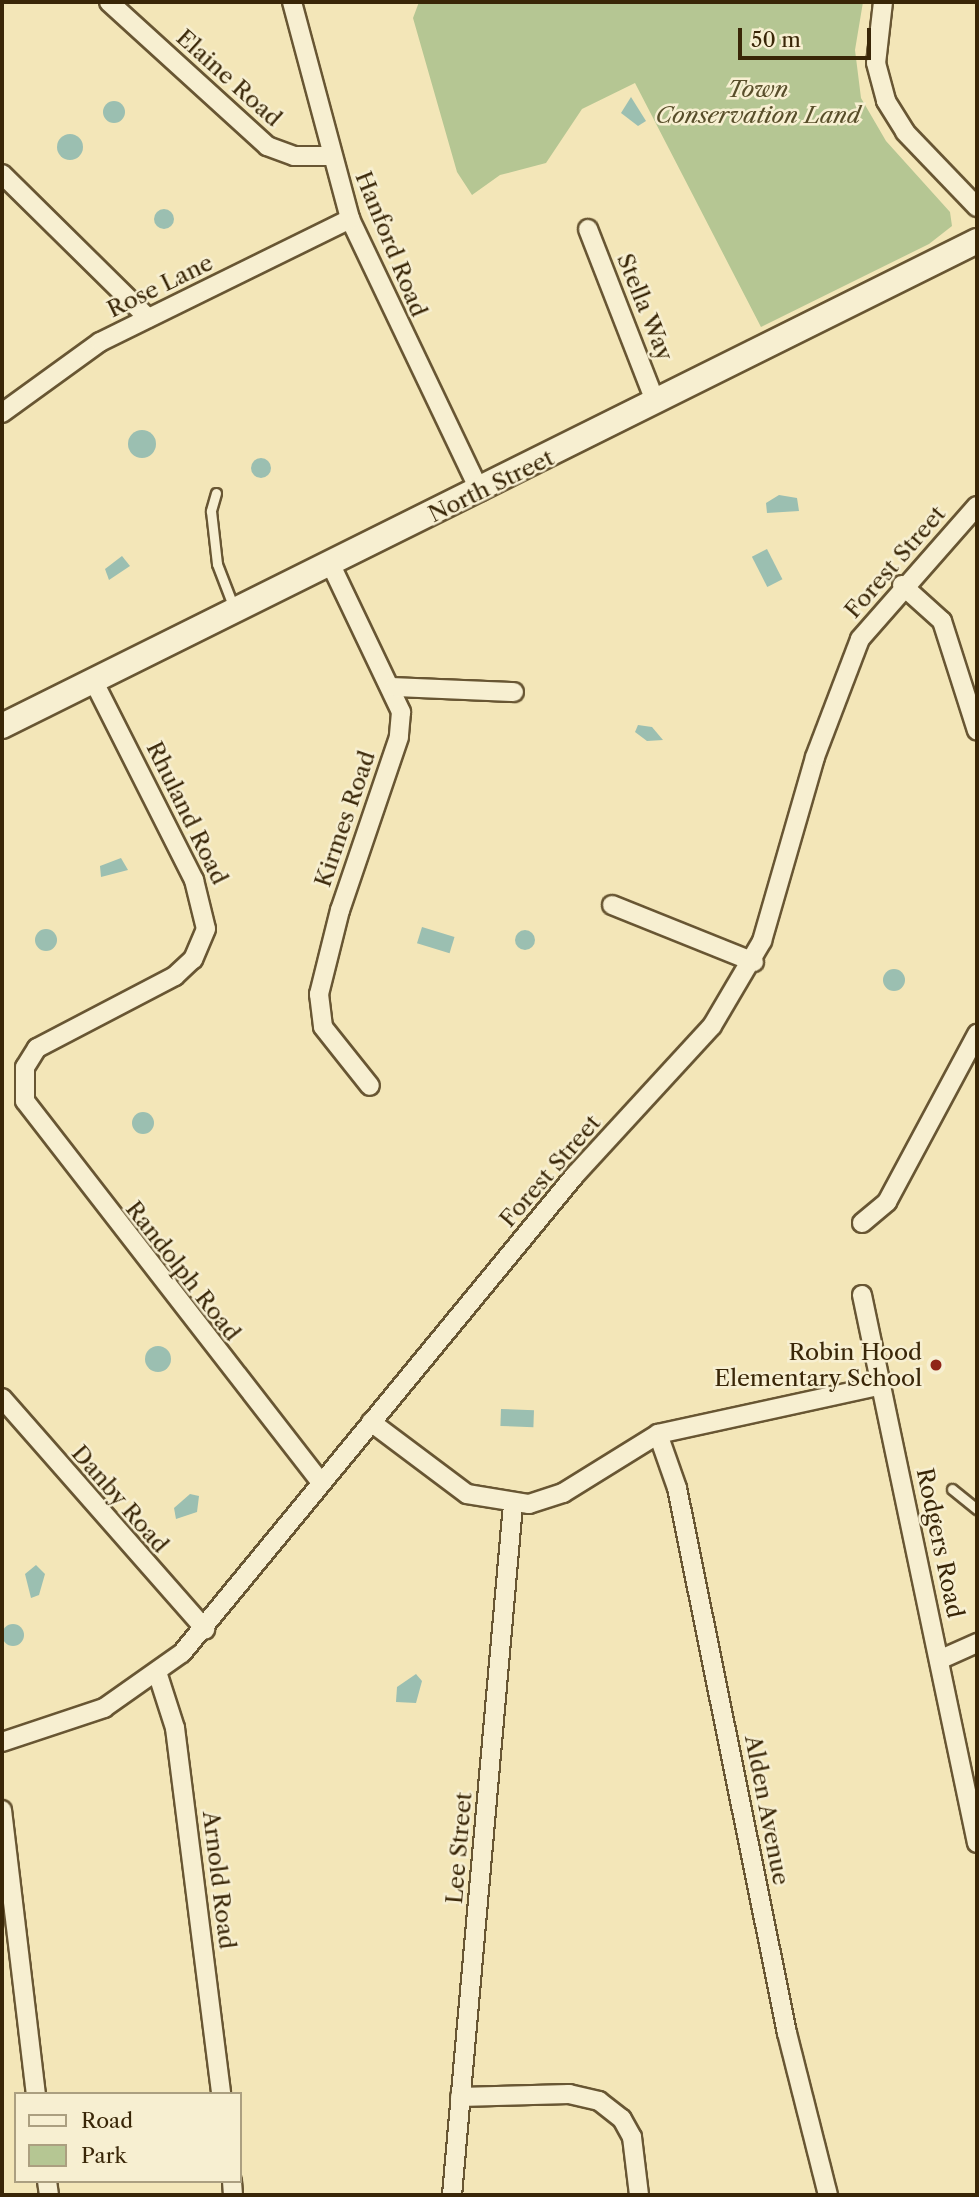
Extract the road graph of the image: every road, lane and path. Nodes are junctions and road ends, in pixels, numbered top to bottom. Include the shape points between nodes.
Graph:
1 (109, 2) edge
2 (292, 2) edge
3 (883, 2) edge
4 (331, 156) junction
5 (2, 174) edge
6 (977, 207) edge
7 (350, 219) junction
8 (588, 229) dead end
9 (977, 241) edge
10 (148, 318) junction
11 (656, 403) junction
12 (2, 412) edge
13 (480, 492) junction
14 (216, 493) dead end
15 (977, 506) edge
16 (331, 565) junction
17 (902, 586) junction
18 (236, 613) junction
19 (95, 684) junction
20 (394, 687) junction
21 (514, 692) dead end
22 (2, 726) edge
23 (977, 731) edge
24 (612, 905) dead end
25 (754, 962) junction
26 (977, 1034) edge
27 (22, 1082) joint
28 (370, 1086) dead end
29 (862, 1223) dead end
30 (862, 1295) dead end
31 (882, 1385) junction
32 (2, 1398) edge
33 (371, 1422) junction
34 (659, 1434) junction
35 (320, 1481) junction
36 (952, 1489) dead end
37 (513, 1505) junction
38 (977, 1509) edge
39 (205, 1629) junction
40 (977, 1643) edge
41 (939, 1660) junction
42 (158, 1675) junction
43 (2, 1742) edge
44 (2, 1810) edge
45 (977, 1843) edge
46 (36, 2092) edge
47 (221, 2092) edge
48 (460, 2097) junction
49 (452, 2195) edge
50 (639, 2195) edge
51 (828, 2195) edge

1 - 4 street, Elaine Road via 267,146 294,156
2 - 4 street, Hanford Road
3 - 6 street via 876,63 886,102 905,131
4 - 7 street, Hanford Road
5 - 10 street
7 - 10 street, Rose Lane
7 - 13 street, Hanford Road
8 - 11 street, Stella Way
9 - 11 street, North Street
10 - 12 street, Rose Lane via 77,355
11 - 13 street, North Street
13 - 16 street, North Street
14 - 18 lane via 211,512 217,564
15 - 17 street, Forest Street
16 - 18 street, North Street
16 - 20 street, Kirmes Road
17 - 23 street via 942,621
17 - 25 street, Forest Street via 870,624 842,681
18 - 19 street, North Street
19 - 22 street, North Street
19 - 27 street, Rhuland Road via 194,880 206,929 193,959 175,976 42,1043 28,1060
20 - 21 street
20 - 28 street, Kirmes Road via 399,737 340,910 319,994 323,1027
24 - 25 street
25 - 33 street, Forest Street via 712,1026 575,1175
26 - 29 street via 887,1202
27 - 35 street, Randolph Road via 39,1126
30 - 31 street, Rodgers Road
31 - 34 street
31 - 41 street, Rodgers Road
32 - 39 street, Danby Road
33 - 35 street, Forest Street
33 - 37 street via 467,1494
34 - 37 street via 564,1493
34 - 51 street, Alden Avenue via 677,1488 787,2033
35 - 39 street, Forest Street
36 - 38 lane
37 - 48 street, Lee Street
39 - 42 street, Forest Street
40 - 41 street
41 - 45 street, Rodgers Road
42 - 43 street, Forest Street via 84,1718
42 - 47 street, Arnold Road via 175,1728
44 - 46 street
48 - 49 street, Lee Street
48 - 50 street via 569,2094 599,2101 622,2119 632,2137

